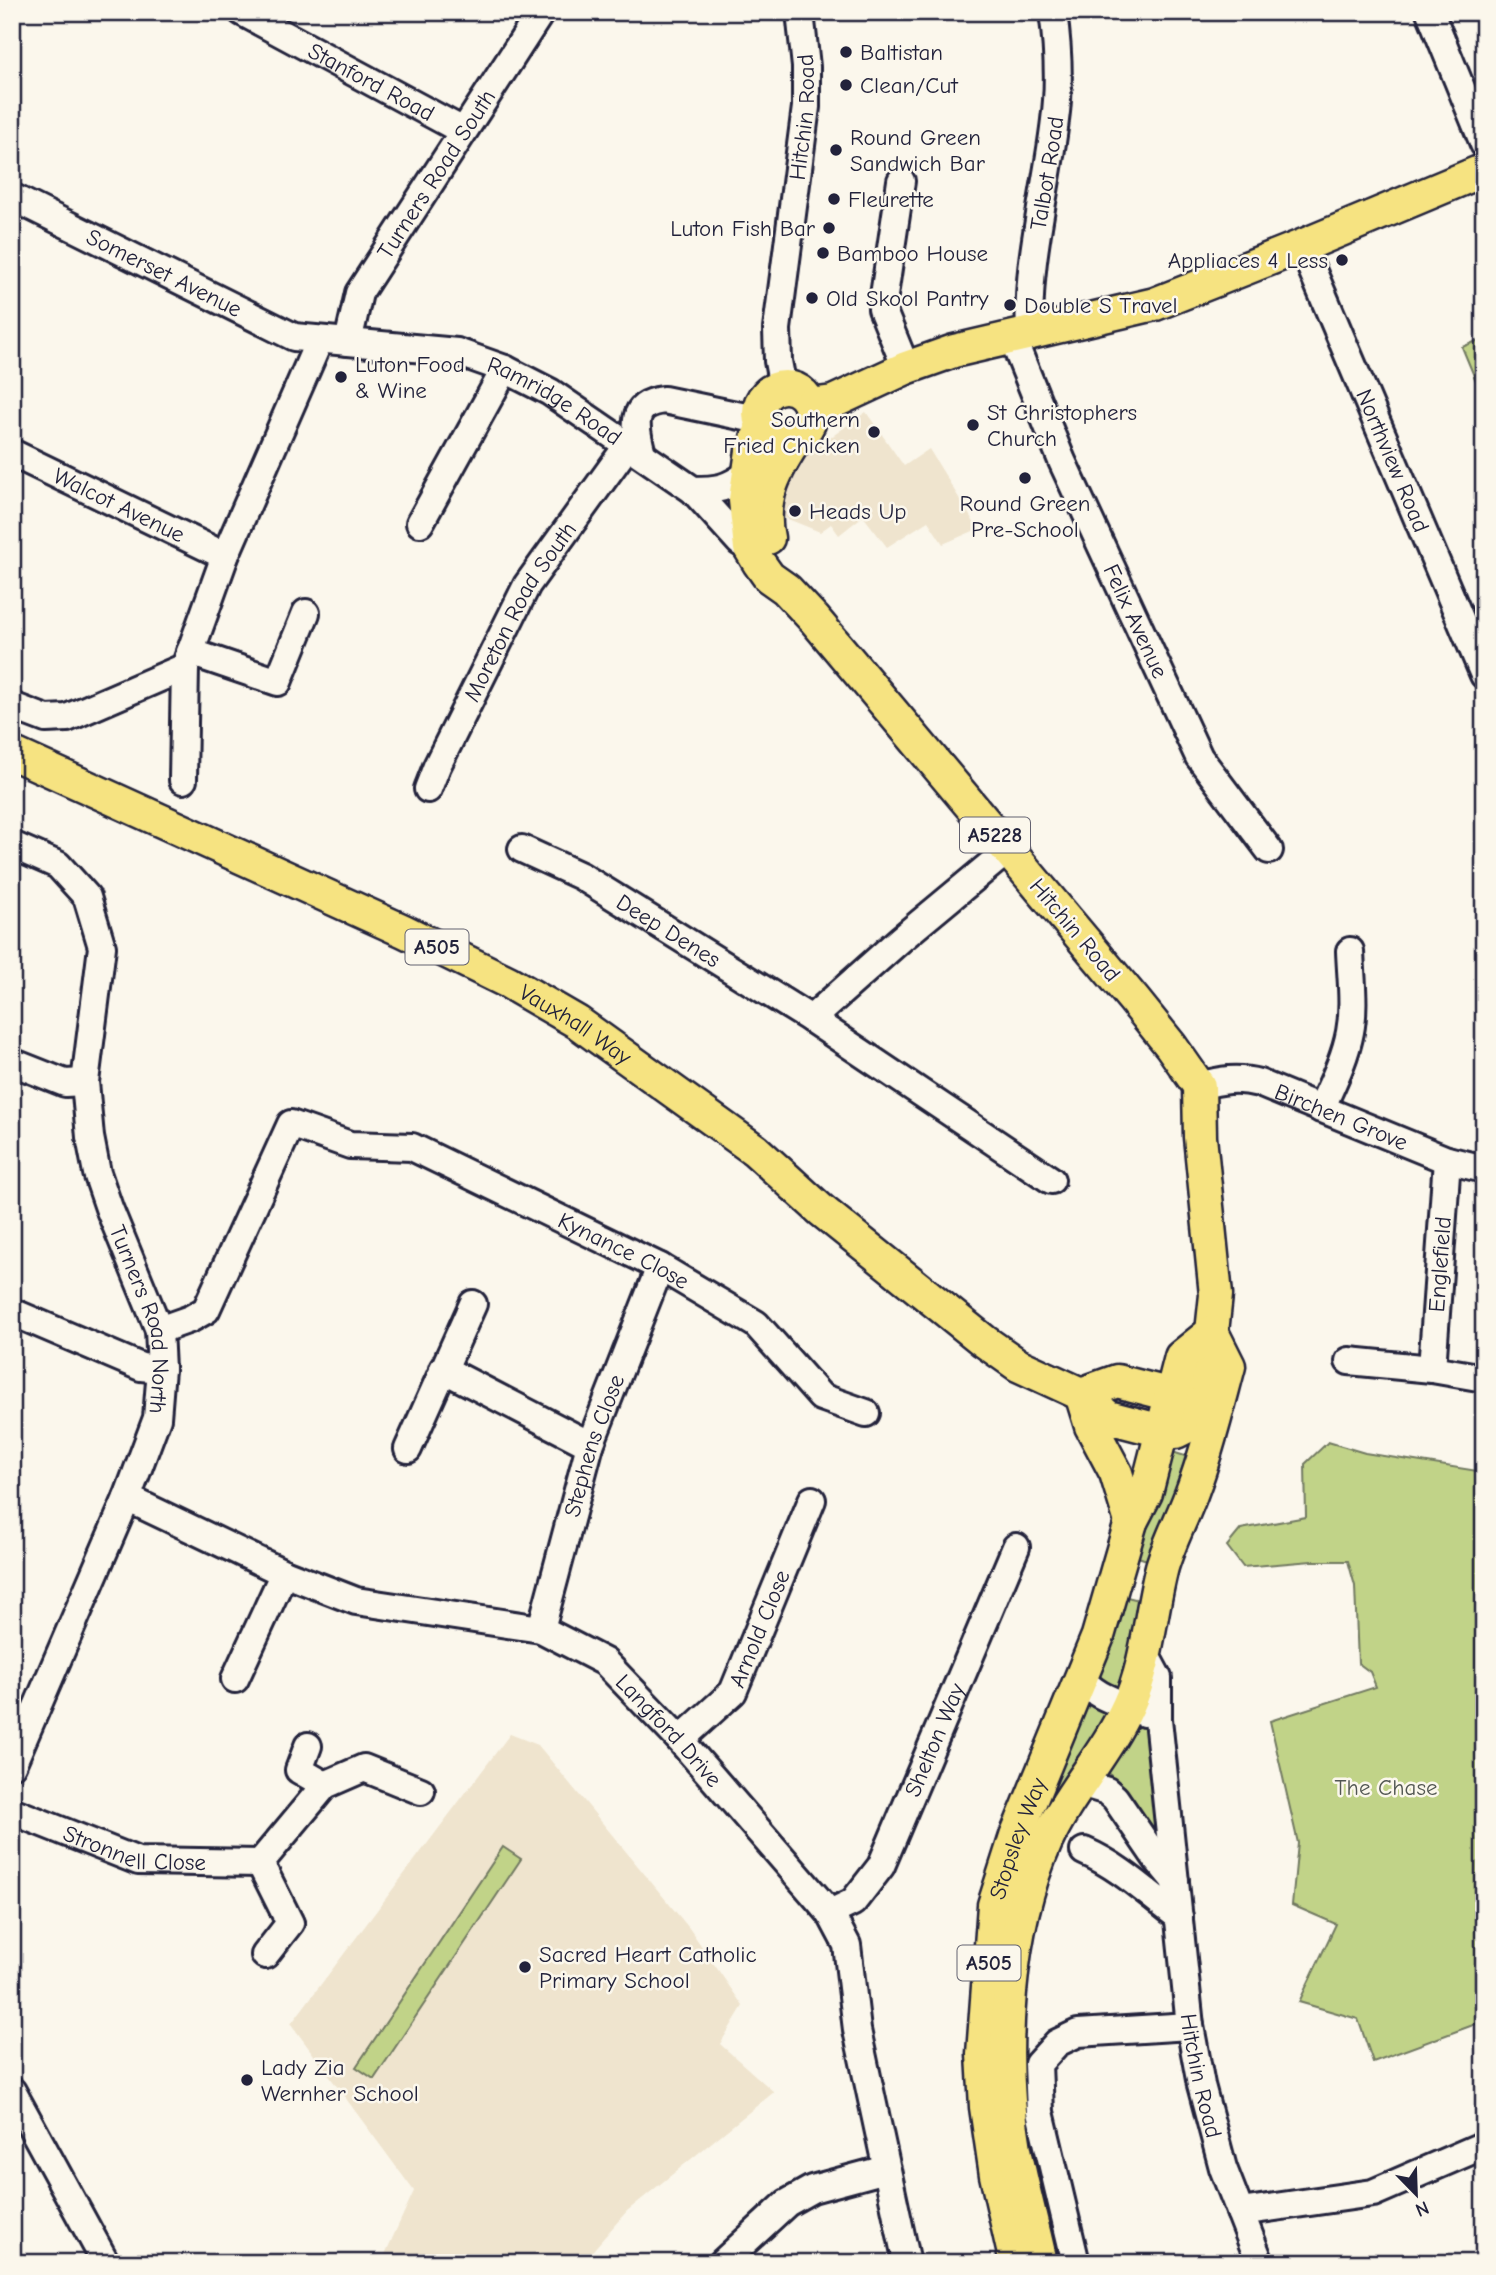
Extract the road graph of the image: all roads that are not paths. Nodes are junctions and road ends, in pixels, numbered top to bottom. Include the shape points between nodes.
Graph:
1 (242, 12) edge
2 (541, 12) edge
3 (800, 12) edge
4 (1053, 12) edge
5 (1430, 12) edge
6 (463, 131) junction
7 (1484, 144) edge
8 (1484, 170) edge
9 (901, 181) dead end
10 (12, 197) edge
11 (1302, 246) junction
12 (1021, 335) junction
13 (319, 341) junction
14 (348, 342) junction
15 (505, 369) junction
16 (905, 369) junction
17 (783, 388) junction
18 (810, 405) junction
19 (762, 423) junction
20 (798, 436) junction
21 (635, 450) junction
22 (12, 453) edge
23 (747, 474) junction
24 (693, 491) junction
25 (420, 523) dead end
26 (750, 548) junction
27 (225, 556) junction
28 (786, 589) junction
29 (306, 613) dead end
30 (188, 660) junction
31 (1484, 675) edge
32 (12, 706) edge
33 (12, 753) edge
34 (183, 780) dead end
35 (428, 789) dead end
36 (12, 845) edge
37 (522, 849) dead end
38 (1008, 850) junction
39 (1269, 850) dead end
40 (1350, 951) dead end
41 (811, 1019) junction
42 (12, 1062) edge
43 (85, 1082) junction
44 (1199, 1086) junction
45 (1321, 1109) junction
46 (1447, 1160) junction
47 (1484, 1169) edge
48 (1051, 1180) dead end
49 (660, 1267) junction
50 (473, 1304) dead end
51 (12, 1312) edge
52 (159, 1330) junction
53 (1212, 1332) junction
54 (1349, 1361) dead end
55 (161, 1369) junction
56 (1432, 1369) junction
57 (443, 1370) junction
58 (1484, 1378) edge
59 (1081, 1394) junction
60 (1183, 1401) junction
61 (866, 1413) dead end
62 (1162, 1430) junction
63 (1207, 1444) junction
64 (590, 1445) junction
65 (408, 1449) dead end
66 (127, 1498) junction
67 (812, 1500) dead end
68 (1131, 1522) junction
69 (1016, 1547) dead end
70 (284, 1573) junction
71 (541, 1629) junction
72 (1144, 1652) junction
73 (1080, 1677) junction
74 (235, 1679) dead end
75 (1128, 1706) junction
76 (1158, 1718) junction
77 (680, 1740) junction
78 (308, 1746) dead end
79 (12, 1765) edge
80 (1082, 1783) junction
81 (325, 1785) junction
82 (421, 1791) dead end
83 (12, 1811) edge
84 (1084, 1851) dead end
85 (260, 1863) junction
86 (1175, 1881) junction
87 (830, 1913) junction
88 (1179, 1917) junction
89 (265, 1955) dead end
90 (1190, 2026) junction
91 (13, 2096) edge
92 (1484, 2146) edge
93 (886, 2169) junction
94 (1240, 2211) junction
95 (106, 2263) edge
96 (722, 2263) edge
97 (907, 2263) edge
98 (1016, 2263) edge
99 (1041, 2263) edge
100 (1076, 2263) edge
101 (1260, 2263) edge

1 - 6 street, Stanford Road
2 - 6 street, Turners Road South
3 - 17 street, Hitchin Road via 807,86 777,329
4 - 12 street, Talbot Road via 1059,52 1056,117
5 - 7 street
6 - 14 street, Turners Road South via 359,293
8 - 11 main road
9 - 16 street via 882,309
10 - 13 street, Somerset Avenue via 294,337
11 - 12 main road via 1156,304
11 - 31 street, Northview Road
12 - 16 main road
12 - 39 street, Felix Avenue via 1062,461 1199,757
13 - 14 street, Ramridge Road
13 - 27 street
14 - 15 street, Ramridge Road via 457,352
15 - 21 street, Ramridge Road via 550,392
15 - 25 street
16 - 18 main road via 834,402
17 - 18 main road via 801,392
17 - 19 main road via 764,399
18 - 20 main road via 809,425
19 - 20 main road via 778,438
19 - 21 street via 664,400 651,401 641,408 636,421
19 - 23 main road, Hitchin Road / A5228
20 - 28 main road, Hitchin Road / A5228 via 780,462 765,503 770,551
21 - 24 street, Ramridge Road
21 - 35 street, Moreton Road South via 527,585
22 - 27 street, Walcot Avenue
23 - 24 street via 723,489
23 - 26 main road, Hitchin Road / A5228
24 - 26 street, Ramridge Road
26 - 28 main road, Hitchin Road / A5228 via 769,577
27 - 30 street
28 - 38 main road, Hitchin Road / A5228
29 - 30 street via 278,682
30 - 32 street via 67,719 46,719
30 - 34 street
33 - 59 main road, Vauxhall Way / A505 via 404,930 577,1022 755,1150 821,1210 984,1341 1018,1365
36 - 43 street, Turners Road North via 58,865 87,897 102,947
37 - 41 street, Deep Denes via 581,876
38 - 41 street
38 - 44 main road, Hitchin Road / A5228 via 1156,1027
40 - 45 street via 1350,1032
41 - 48 street, Deep Denes
42 - 43 street via 65,1083
43 - 52 street, Turners Road North via 97,1173
44 - 45 street, Birchen Grove via 1242,1079
44 - 53 main road via 1216,1295
45 - 46 street, Birchen Grove
46 - 47 street, Birchen Grove
46 - 56 street, Englefield
49 - 52 street, Kynance Close via 412,1147 350,1145 291,1124 206,1310
49 - 61 street, Kynance Close via 756,1324 821,1397
49 - 64 street, Stephens Close
50 - 57 street
51 - 55 street via 141,1367
52 - 55 street, Turners Road North
53 - 60 main road via 1181,1357
53 - 63 main road via 1229,1367
54 - 56 street
55 - 66 street, Turners Road North via 157,1418
56 - 58 street
57 - 64 street
57 - 65 street
59 - 60 main road via 1116,1381
59 - 62 main road, Vauxhall Way via 1108,1417
59 - 68 main road via 1091,1426 1116,1473
60 - 62 main road
60 - 63 main road via 1201,1415
62 - 68 main road, Stopsley Way / A505 via 1146,1493
63 - 72 main road, Stopsley Way / A505 via 1162,1567
64 - 71 street, Stephens Close
66 - 70 street, Langford Drive
66 - 79 street, Turners Road North
67 - 77 street, Arnold Close via 733,1692
68 - 73 main road, Stopsley Way / A505 via 1098,1636
69 - 87 street, Shelton Way via 881,1866 853,1902
70 - 71 street, Langford Drive via 356,1601
70 - 74 street
71 - 77 street, Langford Drive via 605,1662
72 - 75 main road, Stopsley Way / A505
72 - 76 street, Hitchin Road via 1158,1678
73 - 75 street via 1089,1689
73 - 98 main road, Stopsley Way / A505 via 1016,1836 994,1905 983,2054 986,2107
75 - 76 street
75 - 80 main road, Stopsley Way / A505
76 - 86 street, Hitchin Road
77 - 87 street, Langford Drive
78 - 81 street via 299,1770
80 - 86 street via 1115,1798
80 - 99 main road, Stopsley Way / A505 via 1051,1834 1035,1874 1009,1998 1008,2096
81 - 82 street via 365,1768
81 - 85 street
83 - 85 street, Stronnell Close via 138,1861
84 - 88 street via 1125,1873
85 - 89 street via 290,1923
86 - 88 street, Hitchin Road
87 - 93 street, Langford Drive via 847,1945 857,2030
88 - 90 street, Hitchin Road
90 - 94 street, Hitchin Road via 1223,2168
90 - 100 street via 1078,2033 1057,2043 1038,2064 1040,2112
91 - 95 street
92 - 94 street via 1373,2193
93 - 96 street via 812,2189 787,2203
93 - 97 street, Langford Drive
94 - 101 street, Hitchin Road

